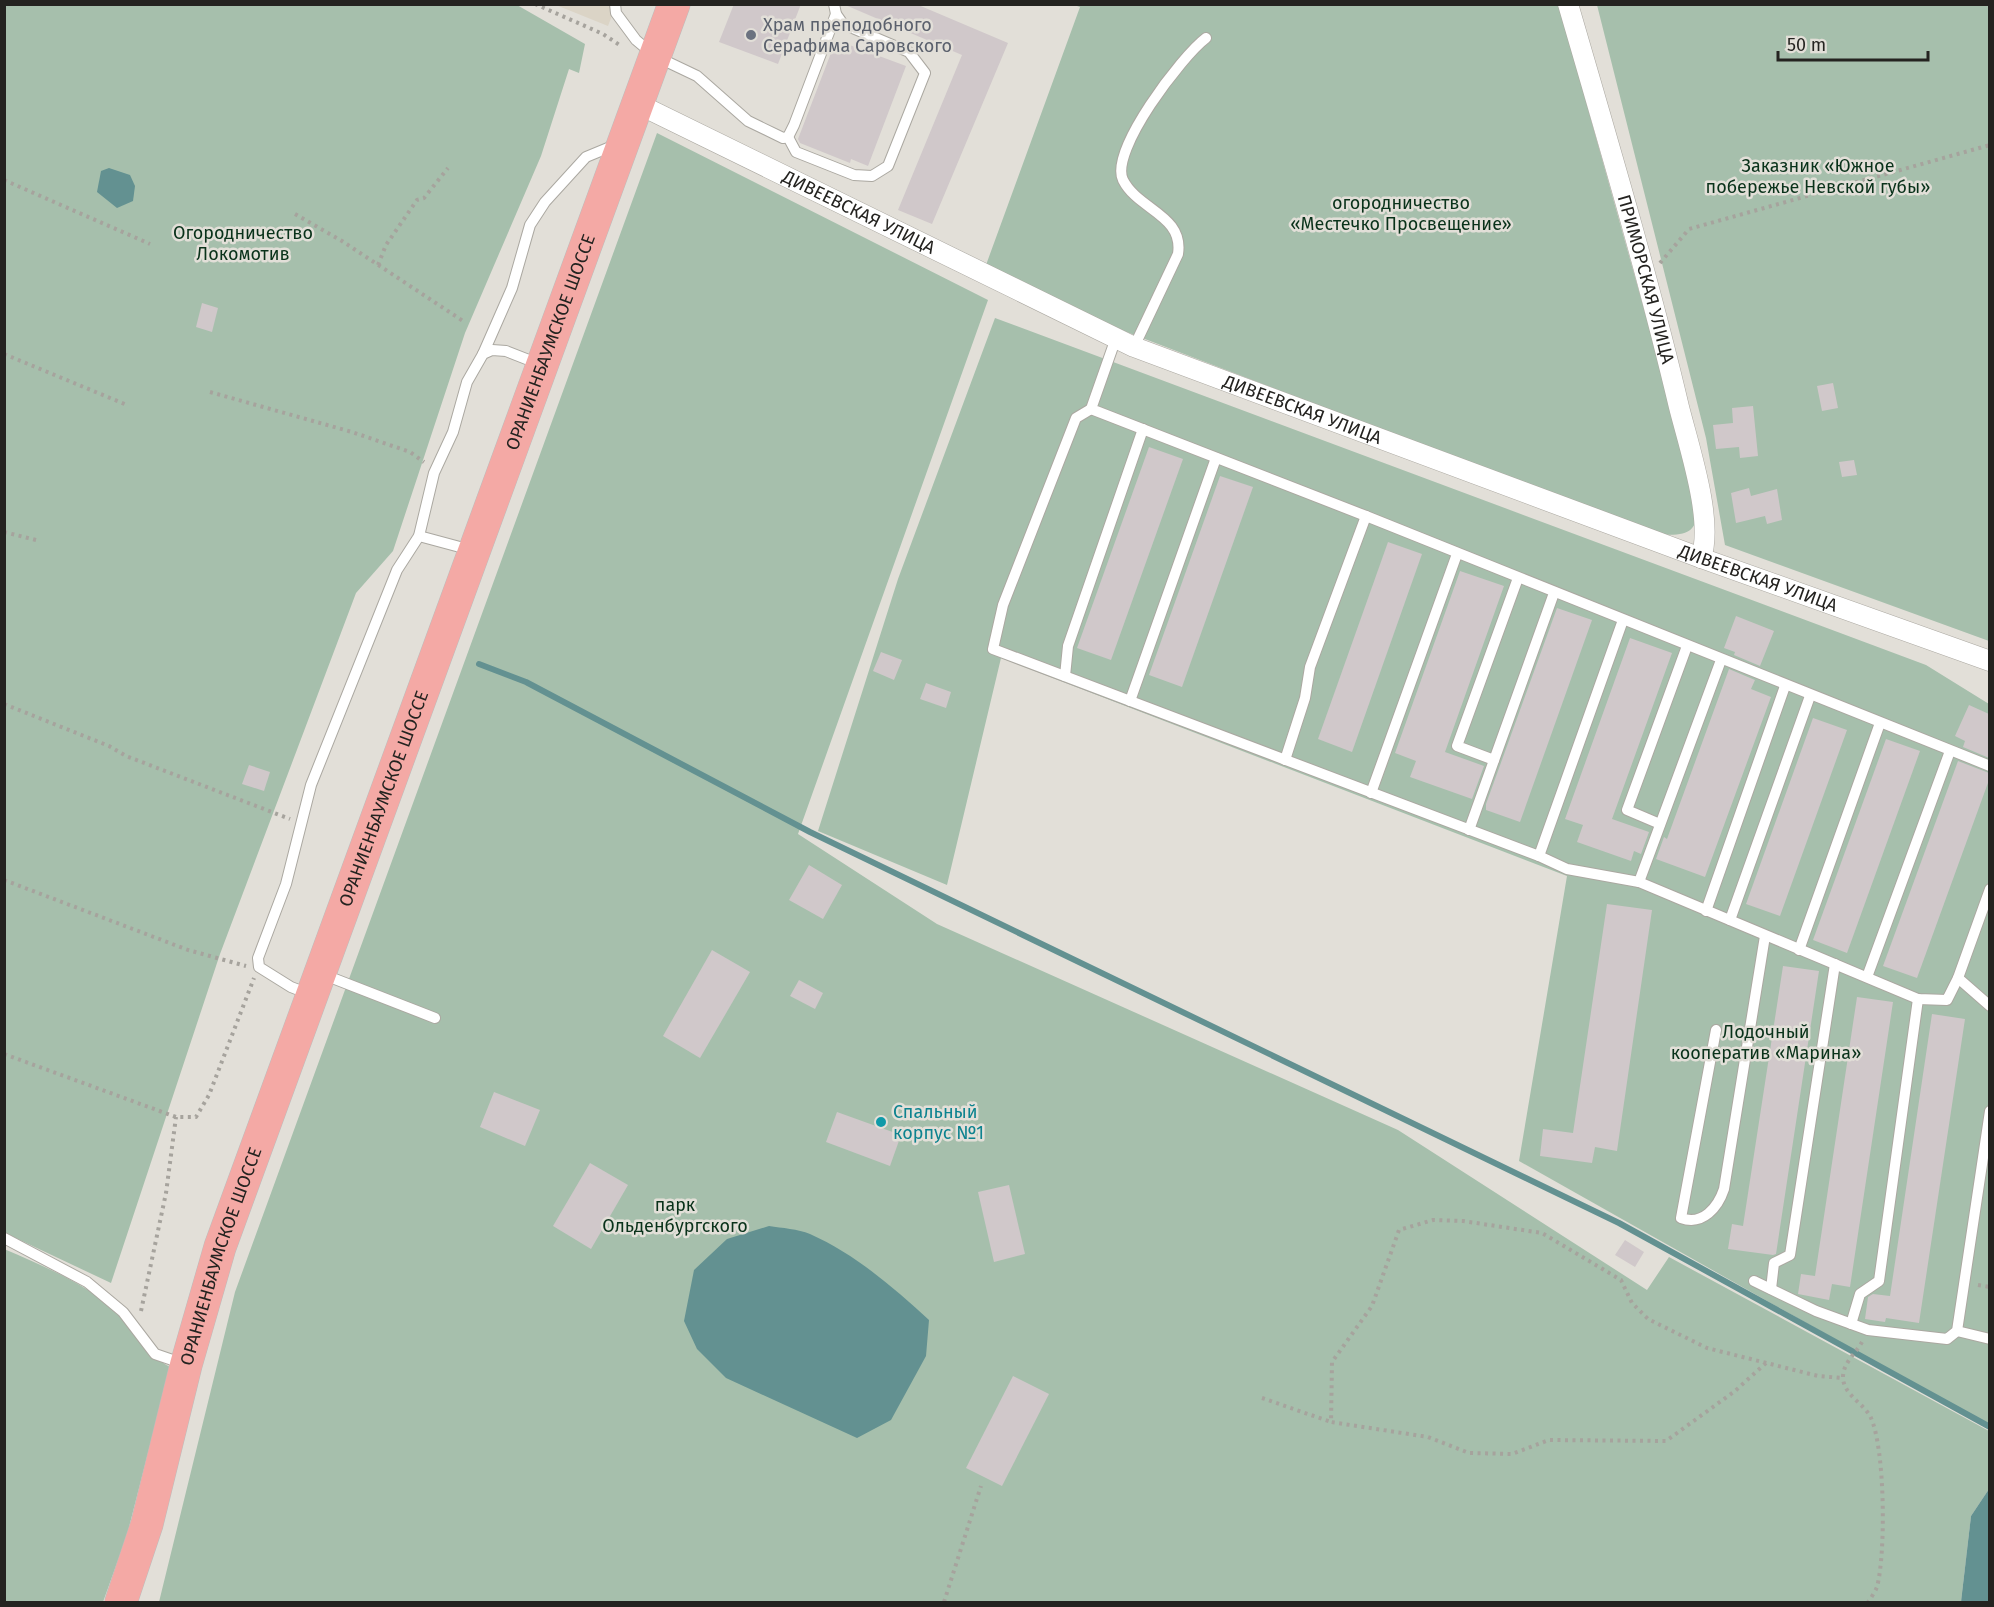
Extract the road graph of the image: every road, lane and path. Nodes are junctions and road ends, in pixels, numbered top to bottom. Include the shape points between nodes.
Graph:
1 (536, 4) edge
2 (615, 4) edge
3 (674, 4) edge
4 (1568, 4) edge
5 (835, 9) edge
6 (1206, 38) dead end
7 (654, 61) junction
8 (638, 104) junction
9 (788, 137) junction
10 (624, 142) junction
11 (1989, 145) edge
12 (447, 168) dead end
13 (4, 180) edge
14 (295, 214) dead end
15 (150, 244) dead end
16 (378, 265) junction
17 (1648, 277) junction
18 (464, 321) dead end
19 (1116, 338) junction
20 (1134, 347) junction
21 (4, 354) edge
22 (483, 354) junction
23 (542, 365) junction
24 (210, 392) dead end
25 (128, 405) dead end
26 (1091, 409) junction
27 (1143, 429) junction
28 (1216, 458) junction
29 (434, 473) junction
30 (1366, 516) junction
31 (4, 531) edge
32 (419, 536) junction
33 (39, 541) dead end
34 (474, 551) junction
35 (1457, 554) junction
36 (1701, 558) junction
37 (1518, 578) junction
38 (1554, 592) junction
39 (1623, 620) junction
40 (1687, 646) junction
41 (1721, 660) junction
42 (1989, 661) edge
43 (1065, 676) junction
44 (1785, 686) junction
45 (1810, 696) junction
46 (1130, 701) junction
47 (4, 704) edge
48 (1880, 723) junction
49 (1950, 751) junction
50 (1286, 760) junction
51 (1494, 760) junction
52 (1989, 766) edge
53 (1371, 793) junction
54 (301, 824) junction
55 (1660, 824) junction
56 (1469, 830) junction
57 (1539, 856) junction
58 (4, 880) edge
59 (1639, 882) junction
60 (1989, 889) edge
61 (1706, 911) junction
62 (1730, 920) junction
63 (1765, 936) junction
64 (1799, 950) junction
65 (1835, 964) junction
66 (260, 967) junction
67 (1867, 977) junction
68 (1958, 978) junction
69 (315, 984) junction
70 (1918, 999) junction
71 (1989, 1006) edge
72 (435, 1018) dead end
73 (1716, 1030) dead end
74 (4, 1054) edge
75 (1989, 1111) edge
76 (176, 1117) junction
77 (4, 1238) edge
78 (1754, 1281) dead end
79 (1771, 1289) junction
80 (1851, 1324) junction
81 (135, 1328) junction
82 (1957, 1331) junction
83 (1989, 1339) edge
84 (1860, 1347) dead end
85 (1766, 1363) junction
86 (186, 1365) junction
87 (1843, 1378) junction
88 (1262, 1398) dead end
89 (1331, 1422) junction
90 (981, 1486) dead end
91 (121, 1602) edge
92 (944, 1602) edge
93 (1868, 1602) edge

1 - 7 path
2 - 7 lane via 616,13
3 - 7 main road, ОРАНИЕНБАУМСКОЕ ШОССЕ
4 - 17 street, ПРИМОРСКАЯ УЛИЦА
5 - 9 lane
5 - 9 lane via 843,24 909,52 925,73 888,166 873,176 854,175 796,152
6 - 20 lane via 1179,64 1144,114 1120,165 1123,180 1132,192 1169,222 1180,242
7 - 8 main road, ОРАНИЕНБАУМСКОЕ ШОССЕ
7 - 9 lane via 698,76 748,122
8 - 10 main road, ОРАНИЕНБАУМСКОЕ ШОССЕ
8 - 19 street, ДИВЕЕВСКАЯ УЛИЦА
10 - 22 lane via 585,157 545,202 530,225 512,288
10 - 23 main road, ОРАНИЕНБАУМСКОЕ ШОССЕ
11 - 17 path via 1689,229
12 - 16 path via 424,198 417,200
13 - 15 path
14 - 16 path
16 - 18 path
17 - 36 street, ПРИМОРСКАЯ УЛИЦА via 1697,484 1706,544
19 - 20 street, ДИВЕЕВСКАЯ УЛИЦА
19 - 26 lane
20 - 36 street, ДИВЕЕВСКАЯ УЛИЦА
21 - 25 path
22 - 23 lane via 506,351
22 - 29 lane via 467,382 453,432
23 - 34 main road, ОРАНИЕНБАУМСКОЕ ШОССЕ
24 - 29 path via 301,416 410,452
26 - 27 lane
26 - 43 lane via 1076,418 1003,604 993,650
27 - 28 lane
27 - 43 lane via 1068,646
28 - 30 lane
28 - 46 lane
29 - 32 lane
30 - 35 lane
30 - 50 lane via 1310,667
31 - 33 path
32 - 34 lane
32 - 54 lane via 397,570 357,666 311,785
34 - 69 main road, ОРАНИЕНБАУМСКОЕ ШОССЕ
35 - 37 lane
35 - 53 lane
36 - 42 street, ДИВЕЕВСКАЯ УЛИЦА
37 - 38 lane
37 - 51 lane via 1457,746
38 - 39 lane
38 - 51 lane
39 - 40 lane
39 - 57 lane
40 - 41 lane
40 - 55 lane via 1628,810
41 - 44 lane
41 - 55 lane
43 - 46 lane
44 - 45 lane
44 - 61 lane
45 - 48 lane
45 - 62 lane
46 - 50 lane
47 - 54 path
48 - 49 lane
48 - 64 lane
49 - 52 lane
49 - 67 lane
50 - 53 lane
51 - 56 lane
53 - 56 lane
54 - 66 lane via 286,884 260,948
55 - 59 lane
56 - 57 lane
57 - 59 lane via 1567,869
58 - 66 path via 188,950
59 - 61 lane
60 - 68 lane
61 - 62 lane
62 - 63 lane
63 - 64 lane
63 - 73 lane via 1724,1189 1712,1211 1700,1219 1686,1220 1681,1218
64 - 65 lane
65 - 67 lane
65 - 79 lane via 1790,1255 1774,1263
66 - 69 lane via 291,987
66 - 76 path via 209,1095 196,1117
67 - 70 lane
68 - 70 lane via 1947,1000
68 - 71 lane
69 - 72 lane
69 - 86 main road, ОРАНИЕНБАУМСКОЕ ШОССЕ via 220,1247
70 - 80 lane via 1879,1281 1860,1294
74 - 76 path
75 - 82 lane
76 - 81 path via 166,1193
77 - 81 lane via 87,1282 123,1312
78 - 79 lane
79 - 80 lane
80 - 82 lane via 1868,1330 1947,1339
81 - 86 lane via 156,1354
82 - 83 lane
84 - 87 path via 1847,1363
85 - 87 path
85 - 89 path via 1735,1391 1666,1441 1549,1440 1512,1454 1469,1453 1428,1437
85 - 89 path via 1707,1348 1648,1319 1632,1303 1621,1280 1542,1233 1502,1225 1433,1220 1399,1230 1372,1306 1332,1362
86 - 91 main road, ОРАНИЕНБАУМСКОЕ ШОССЕ via 147,1524
87 - 93 path via 1849,1393 1870,1414 1877,1432 1883,1538 1876,1588
88 - 89 path
90 - 92 path

